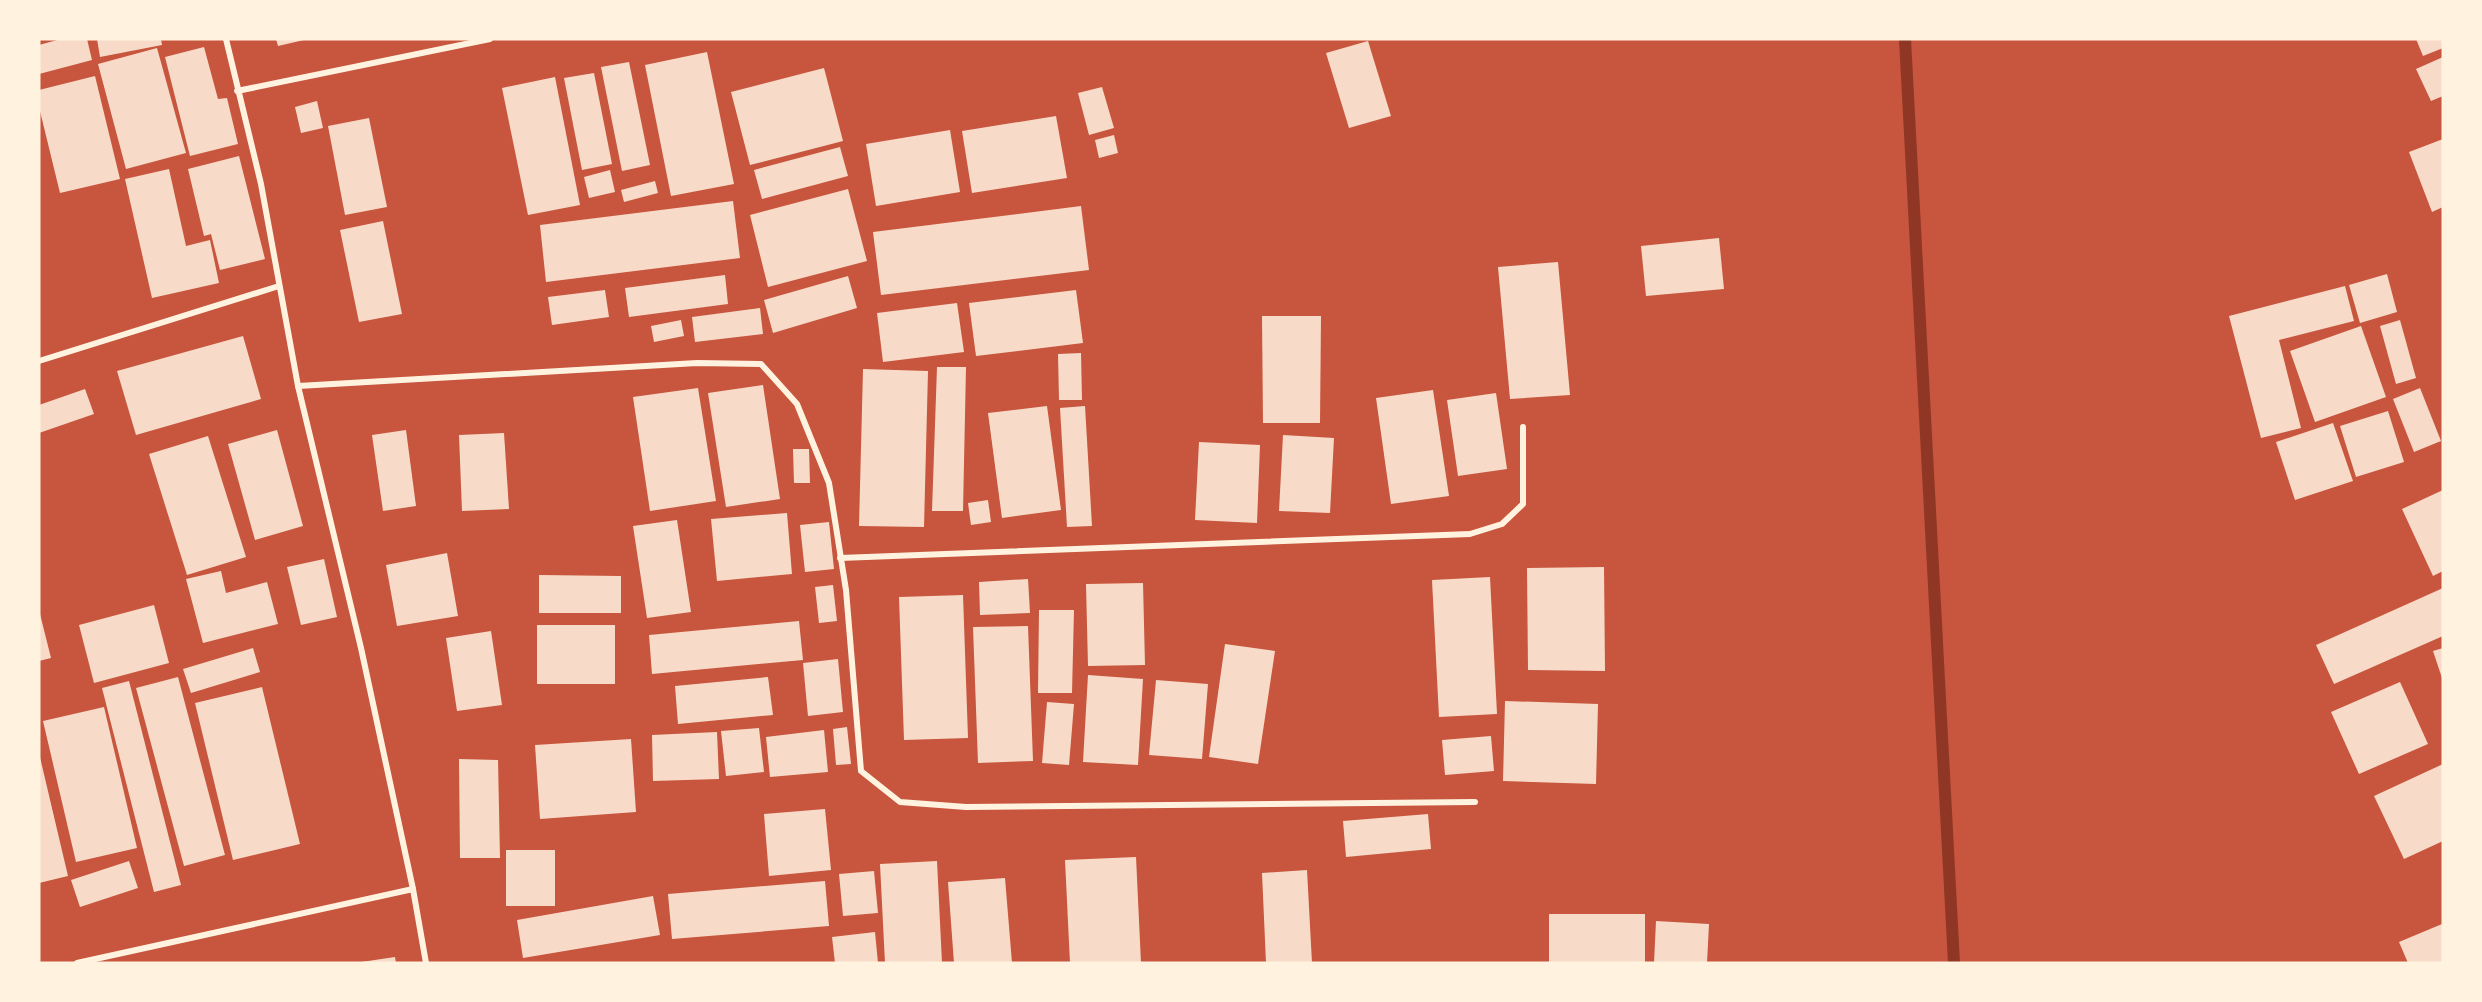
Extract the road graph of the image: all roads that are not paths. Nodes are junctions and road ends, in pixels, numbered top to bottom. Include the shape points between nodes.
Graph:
1 (226, 39) edge
2 (490, 39) edge
3 (237, 91) junction
4 (279, 286) junction
5 (39, 362) edge
6 (298, 386) junction
7 (1523, 427) dead end
8 (840, 558) junction
9 (1474, 802) dead end
10 (413, 889) junction
11 (77, 963) edge
12 (426, 963) edge

1 - 3 street
2 - 3 street
3 - 4 street via 261,184
4 - 5 street
4 - 6 street
6 - 8 street via 696,363 761,364 797,404 829,483
6 - 10 street via 361,648
7 - 8 street via 1523,504 1502,524 1470,534
8 - 9 street via 861,771 900,802 966,807
10 - 11 street
10 - 12 street

